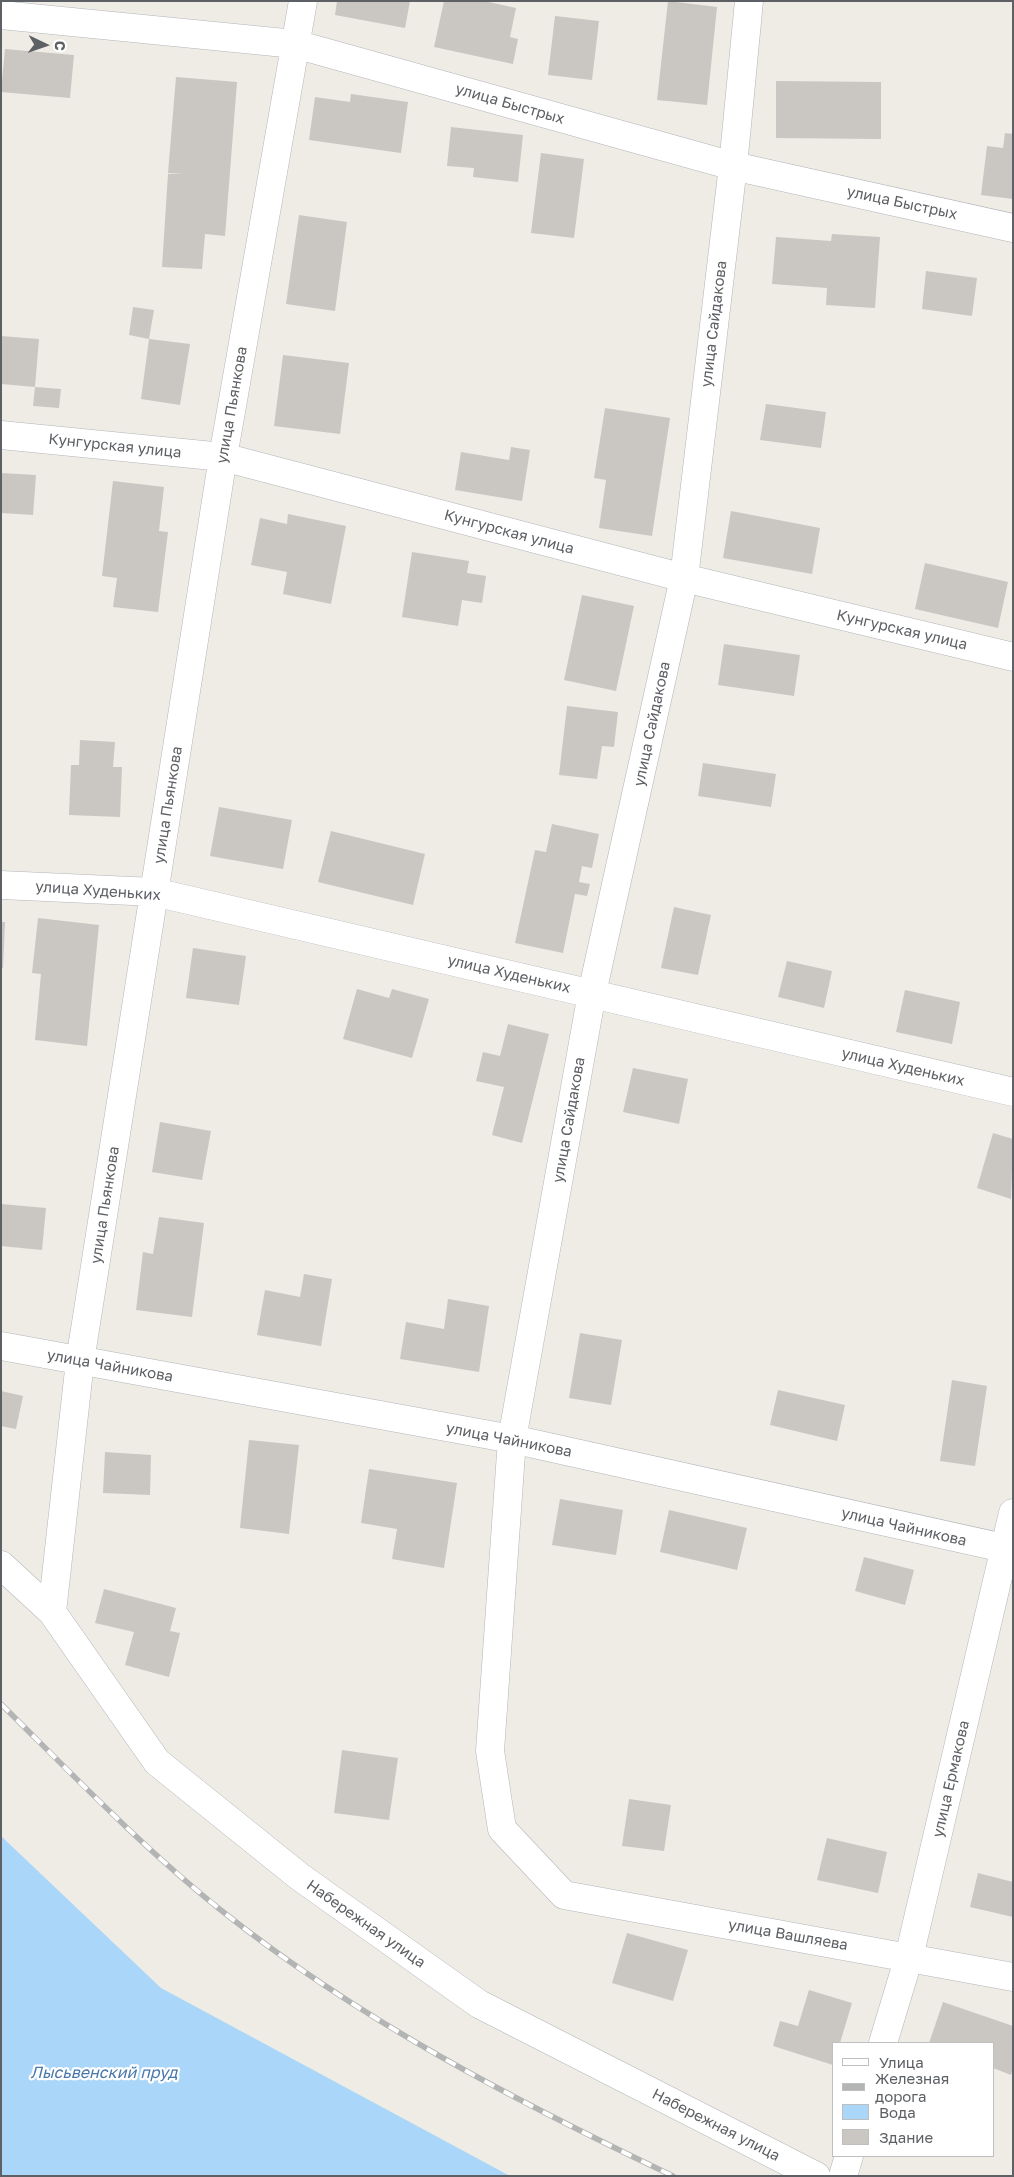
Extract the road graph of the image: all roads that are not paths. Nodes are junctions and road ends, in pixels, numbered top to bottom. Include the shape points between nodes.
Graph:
1 (303, 1) edge
2 (749, 1) edge
3 (1, 15) edge
4 (295, 44) junction
5 (734, 166) junction
6 (1013, 228) edge
7 (1, 435) edge
8 (223, 456) junction
9 (684, 578) junction
10 (1013, 657) edge
11 (1, 885) edge
12 (154, 892) junction
13 (592, 993) junction
14 (1013, 1092) edge
15 (1, 1346) edge
16 (80, 1361) junction
17 (512, 1439) junction
18 (1013, 1512) edge
19 (1009, 1550) edge
20 (1, 1565) edge
21 (52, 1612) junction
22 (564, 1895) joint
23 (909, 1957) junction
24 (1013, 1976) edge
25 (883, 2042) edge
26 (849, 2157) edge
27 (816, 2176) edge
28 (843, 2176) edge

1 - 4 street, улица Пьянкова
2 - 5 street, улица Сайдакова
3 - 4 street, улица Быстрых
4 - 5 street, улица Быстрых
4 - 8 street, улица Пьянкова
5 - 6 street, улица Быстрых
5 - 9 street, улица Сайдакова
7 - 8 street, Кунгурская улица
8 - 9 street, Кунгурская улица
8 - 12 street, улица Пьянкова
9 - 10 street, Кунгурская улица
9 - 13 street, улица Сайдакова
11 - 12 street, улица Худеньких
12 - 13 street, улица Худеньких
12 - 16 street, улица Пьянкова
13 - 14 street, улица Худеньких
13 - 17 street, улица Сайдакова
15 - 16 street, улица Чайникова
16 - 17 street, улица Чайникова
16 - 21 street, улица Пьянкова
17 - 19 street, улица Чайникова
17 - 22 street, улица Сайдакова via 490,1751 502,1829
18 - 19 street, улица Ермакова
19 - 23 street, улица Ермакова
20 - 21 street, Набережная улица
21 - 27 street, Набережная улица via 157,1762 300,1878 479,2004
22 - 23 street, улица Вашляева
23 - 24 street, улица Вашляева
23 - 25 street, улица Ермакова
26 - 28 street

